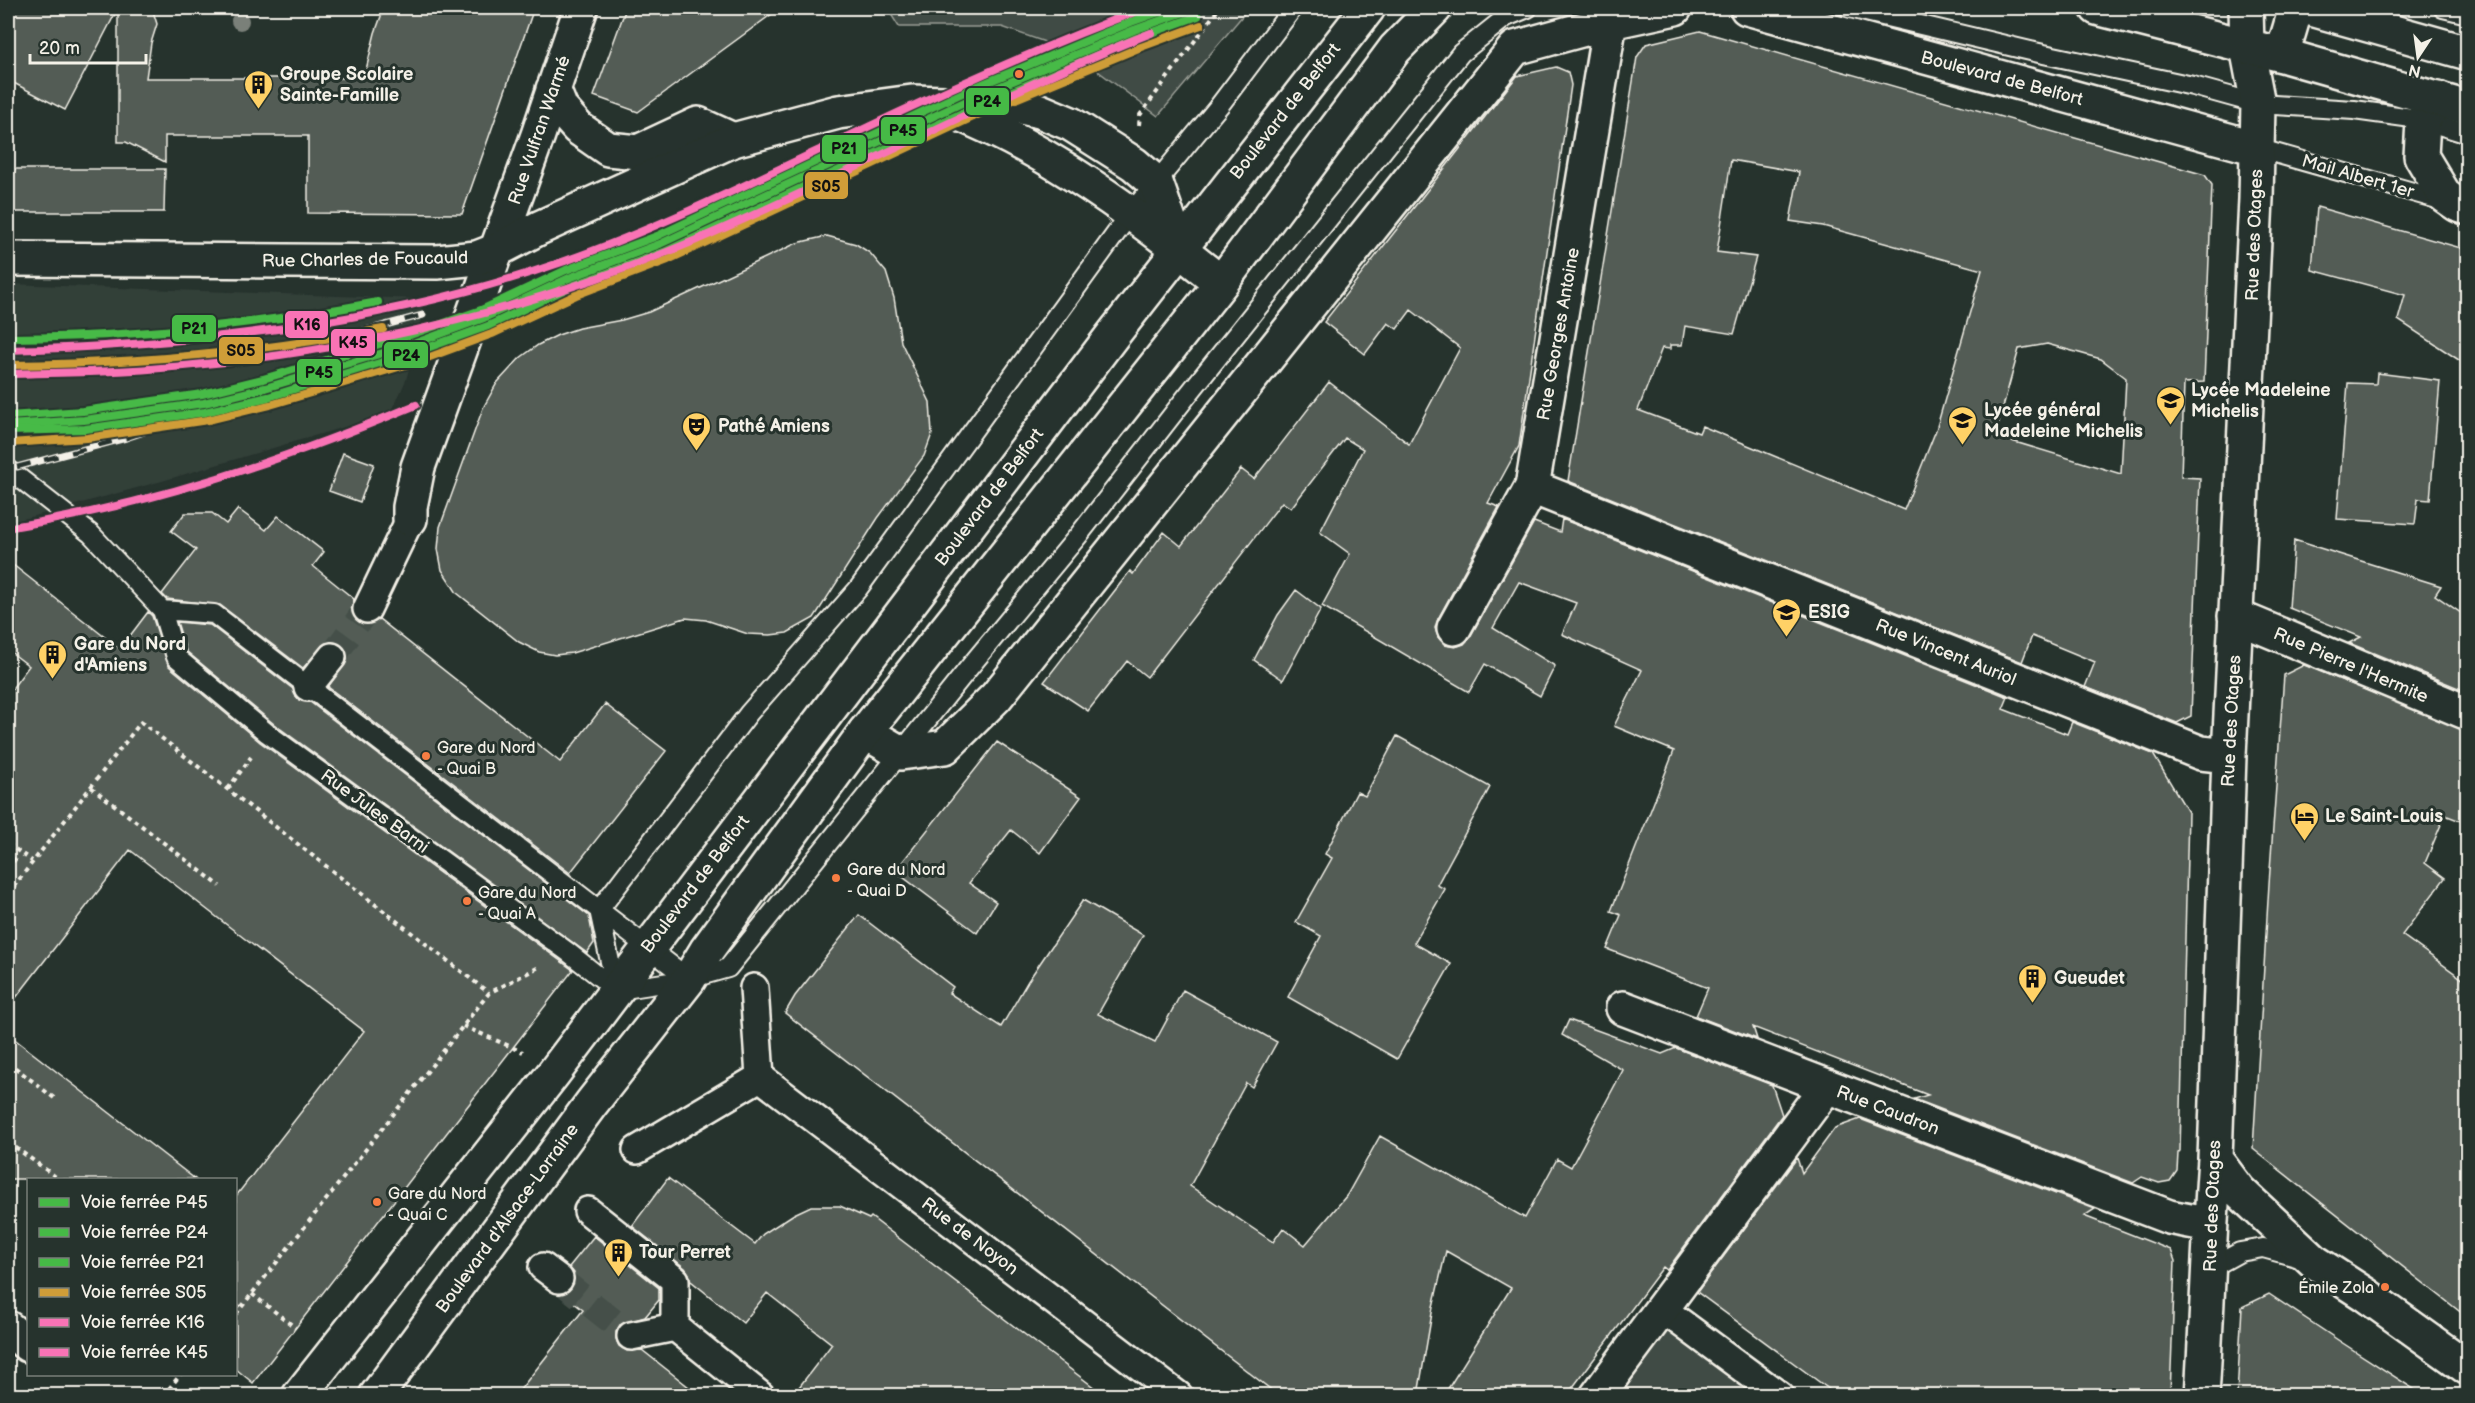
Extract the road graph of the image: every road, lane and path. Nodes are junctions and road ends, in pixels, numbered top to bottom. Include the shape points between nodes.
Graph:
1 (581, 8) edge
2 (1219, 8) edge
3 (1293, 8) edge
4 (1368, 8) edge
5 (1435, 8) edge
6 (1528, 8) edge
7 (1675, 8) edge
8 (1747, 8) edge
9 (1849, 8) edge
10 (2097, 8) edge
11 (2246, 8) edge
12 (2296, 8) edge
13 (2308, 8) edge
14 (2443, 8) edge
15 (2468, 15) edge
16 (1610, 21) junction
17 (2247, 47) junction
18 (2468, 53) edge
19 (2282, 55) junction
20 (554, 89) junction
21 (932, 103) junction
22 (2259, 104) junction
23 (2443, 109) edge
24 (2468, 134) edge
25 (733, 140) junction
26 (2257, 148) junction
27 (1145, 174) junction
28 (2463, 207) edge
29 (1130, 214) junction
30 (1179, 249) junction
31 (495, 251) junction
32 (8, 259) edge
33 (1221, 284) junction
34 (8, 469) edge
35 (1532, 487) junction
36 (411, 519) joint
37 (367, 609) tunnel mouth
38 (162, 610) junction
39 (2235, 616) junction
40 (1454, 628) dead end
41 (332, 657) tunnel mouth
42 (308, 687) junction
43 (2468, 714) edge
44 (865, 732) junction
45 (901, 753) junction
46 (2229, 756) junction
47 (91, 788) junction
48 (8, 844) edge
49 (16, 858) dead end
50 (32, 861) junction
51 (8, 869) edge
52 (220, 886) dead end
53 (8, 894) edge
54 (599, 910) junction
55 (646, 948) junction
56 (689, 979) junction
57 (754, 988) dead end
58 (616, 990) junction
59 (1623, 1008) dead end
60 (464, 1026) junction
61 (524, 1052) dead end
62 (8, 1062) edge
63 (760, 1077) junction
64 (1827, 1086) junction
65 (54, 1098) dead end
66 (8, 1142) edge
67 (638, 1150) dead end
68 (2215, 1159) junction
69 (59, 1178) edge
70 (588, 1211) dead end
71 (2210, 1225) junction
72 (2314, 1262) junction
73 (2209, 1269) junction
74 (252, 1294) junction
75 (237, 1305) edge
76 (241, 1308) junction
77 (1661, 1308) junction
78 (237, 1313) edge
79 (675, 1327) junction
80 (296, 1328) dead end
81 (8, 1329) edge
82 (630, 1336) dead end
83 (27, 1344) edge
84 (2468, 1368) edge
85 (179, 1376) edge
86 (163, 1395) edge
87 (299, 1395) edge
88 (376, 1395) edge
89 (761, 1395) edge
90 (1179, 1395) edge
91 (1597, 1395) edge
92 (1780, 1395) edge
93 (2202, 1395) edge

1 - 20 street, Rue Vulfran Warmé
2 - 27 path via 1140,115
3 - 27 lane via 1219,106
4 - 30 street, Boulevard de Belfort
5 - 33 street via 1395,49
6 - 45 lane via 1506,17 1461,53
7 - 16 street
8 - 26 street, Boulevard de Belfort
9 - 22 lane
10 - 17 street
11 - 17 street, Rue des Otages
12 - 19 street
13 - 18 street
14 - 15 lane
16 - 35 street, Rue Georges Antoine
16 - 45 street via 1515,48 996,697 945,747
17 - 19 street
17 - 22 street, Rue des Otages
19 - 22 street
19 - 23 street
20 - 25 street via 561,108 578,129 609,149 638,152 698,124
20 - 31 street, Rue Vulfran Warmé
21 - 25 street, Rue Charles de Foucauld via 838,112
21 - 27 street, Rue Charles de Foucauld via 1012,105 1040,111 1071,124
21 - 29 street, Rue Charles de Foucauld via 1033,150
22 - 23 lane via 2354,110
22 - 26 street, Rue des Otages
23 - 24 lane
23 - 28 street, Mail Albert 1er via 2421,156 2445,196
25 - 31 street, Rue Charles de Foucauld
26 - 28 lane, Mail Albert 1er
26 - 39 street, Rue des Otages
27 - 29 lane
27 - 30 street
29 - 30 street, Rue Charles de Foucauld
29 - 54 lane via 858,589 749,713
30 - 33 street, Rue Charles de Foucauld
30 - 55 street, Boulevard de Belfort
31 - 32 street, Rue Charles de Foucauld via 477,258 437,262
31 - 36 street, Rue Vulfran Warmé via 418,467
33 - 44 street
34 - 38 lane, Rue Jules Barni via 91,534
35 - 40 street, Rue Georges Antoine
35 - 46 street, Rue Vincent Auriol via 2201,753
36 - 37 street
38 - 42 lane via 214,614
38 - 58 lane, Rue Jules Barni via 176,657 267,733
39 - 43 street, Rue Pierre l'Hermite
39 - 46 street, Rue des Otages
41 - 42 street
42 - 54 lane
44 - 45 street
44 - 56 street
45 - 56 lane via 728,968
46 - 68 street, Rue des Otages
47 - 50 path
47 - 52 path
47 - 60 path via 141,722 489,993
48 - 50 path
49 - 51 path
50 - 53 path
54 - 55 lane
54 - 58 lane
55 - 56 lane
55 - 58 street, Boulevard de Belfort
56 - 58 lane
56 - 88 street, Boulevard d'Alsace-Lorraine
57 - 63 street
58 - 87 street
59 - 64 street
60 - 61 path
60 - 74 path
62 - 65 path
63 - 67 street
63 - 90 street, Rue de Noyon
64 - 71 street, Rue Caudron via 2169,1217
64 - 77 street, Rue Caudron
66 - 69 path
68 - 71 street, Rue des Otages
68 - 72 street via 2239,1191
70 - 79 street via 675,1280
71 - 73 street, Rue des Otages
72 - 73 lane via 2263,1248 2240,1252
72 - 84 street
73 - 93 street, Rue des Otages
74 - 76 path
74 - 80 path
75 - 76 path
76 - 78 path
77 - 91 street, Rue Caudron
77 - 92 street
79 - 82 street
79 - 89 street
81 - 83 street
85 - 86 path

